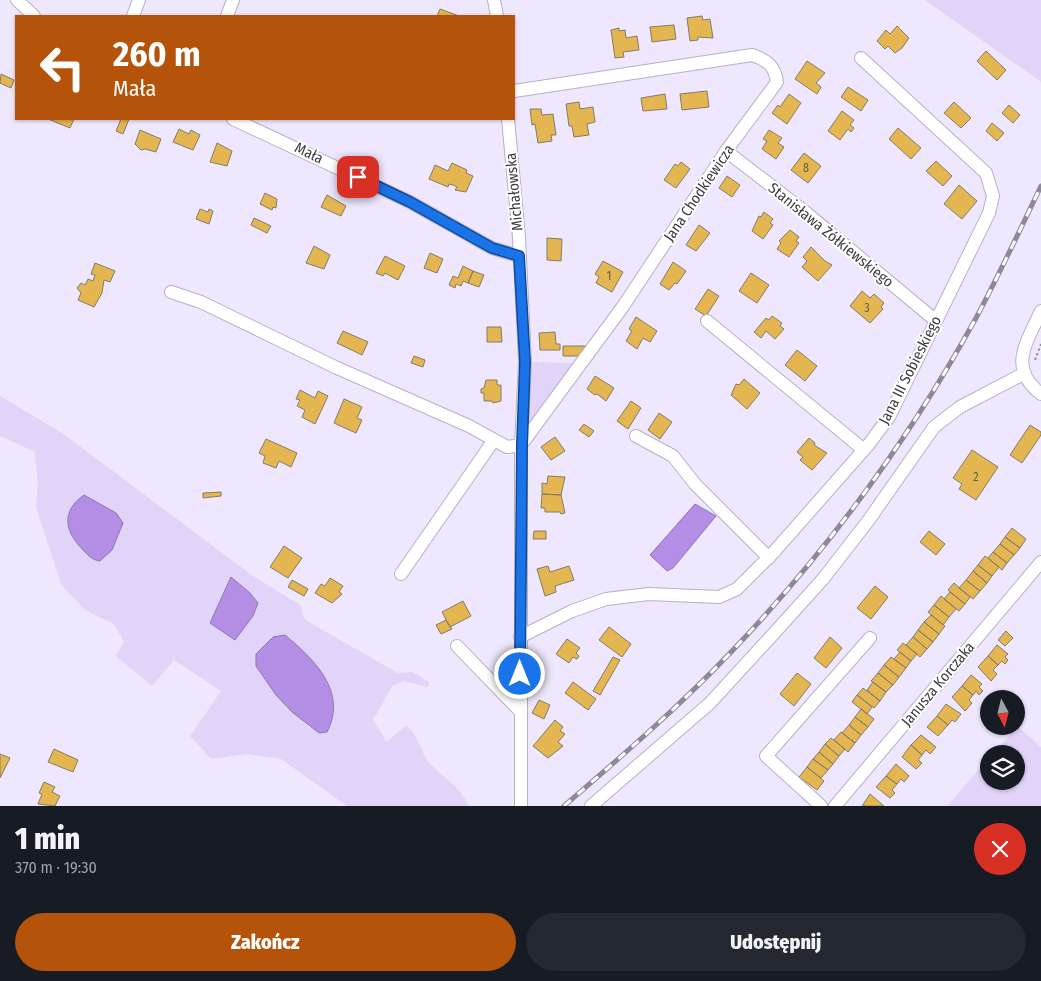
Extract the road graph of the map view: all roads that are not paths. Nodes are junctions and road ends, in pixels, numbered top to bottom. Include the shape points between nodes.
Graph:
1 (17, 0) edge
2 (139, 0) edge
3 (233, 0) edge
4 (494, 0) edge
5 (33, 15) edge
6 (133, 15) edge
7 (226, 15) edge
8 (497, 15) edge
9 (861, 58) dead end
10 (515, 91) edge
11 (235, 120) edge
12 (508, 120) edge
13 (726, 151) junction
14 (519, 256) junction
15 (171, 292) dead end
16 (1041, 311) edge
17 (935, 320) junction
18 (707, 321) dead end
19 (1023, 374) junction
20 (1041, 394) edge
21 (636, 436) dead end
22 (494, 440) junction
23 (522, 445) junction
24 (864, 450) junction
25 (769, 558) junction
26 (1041, 562) edge
27 (401, 574) dead end
28 (520, 637) junction
29 (870, 638) dead end
30 (456, 646) dead end
31 (520, 711) junction
32 (521, 806) edge
33 (591, 806) edge
34 (821, 806) edge
35 (835, 806) edge

1 - 5 street
2 - 6 street
3 - 7 street
4 - 8 street
9 - 17 street, Jana III Sobieskiego via 986,172 993,196 989,213
10 - 13 street, Jana Chodkiewicza via 752,54 767,60 776,72 777,82
11 - 14 street, Mała via 410,202 492,248
12 - 14 street, Michałowska
13 - 17 street, Stanisława Żółkiewskiego
13 - 23 street, Jana Chodkiewicza via 624,305
14 - 23 street, Michałowska via 525,362
15 - 22 street via 201,302
16 - 19 street via 1021,356
17 - 24 street, Jana III Sobieskiego via 889,418
18 - 24 street
19 - 20 street
19 - 33 street via 960,406 934,427 823,579 777,630 710,703
21 - 25 street via 673,456 695,484
22 - 23 street via 507,447
22 - 27 street
23 - 28 street, Michałowska
24 - 25 street, Jana III Sobieskiego
25 - 28 street, Jana III Sobieskiego via 737,589 719,596 650,594 606,599 572,611
26 - 35 street, Janusza Korczaka
28 - 31 street, Michałowska
29 - 34 street via 766,756
30 - 31 street
31 - 32 street, Michałowska

